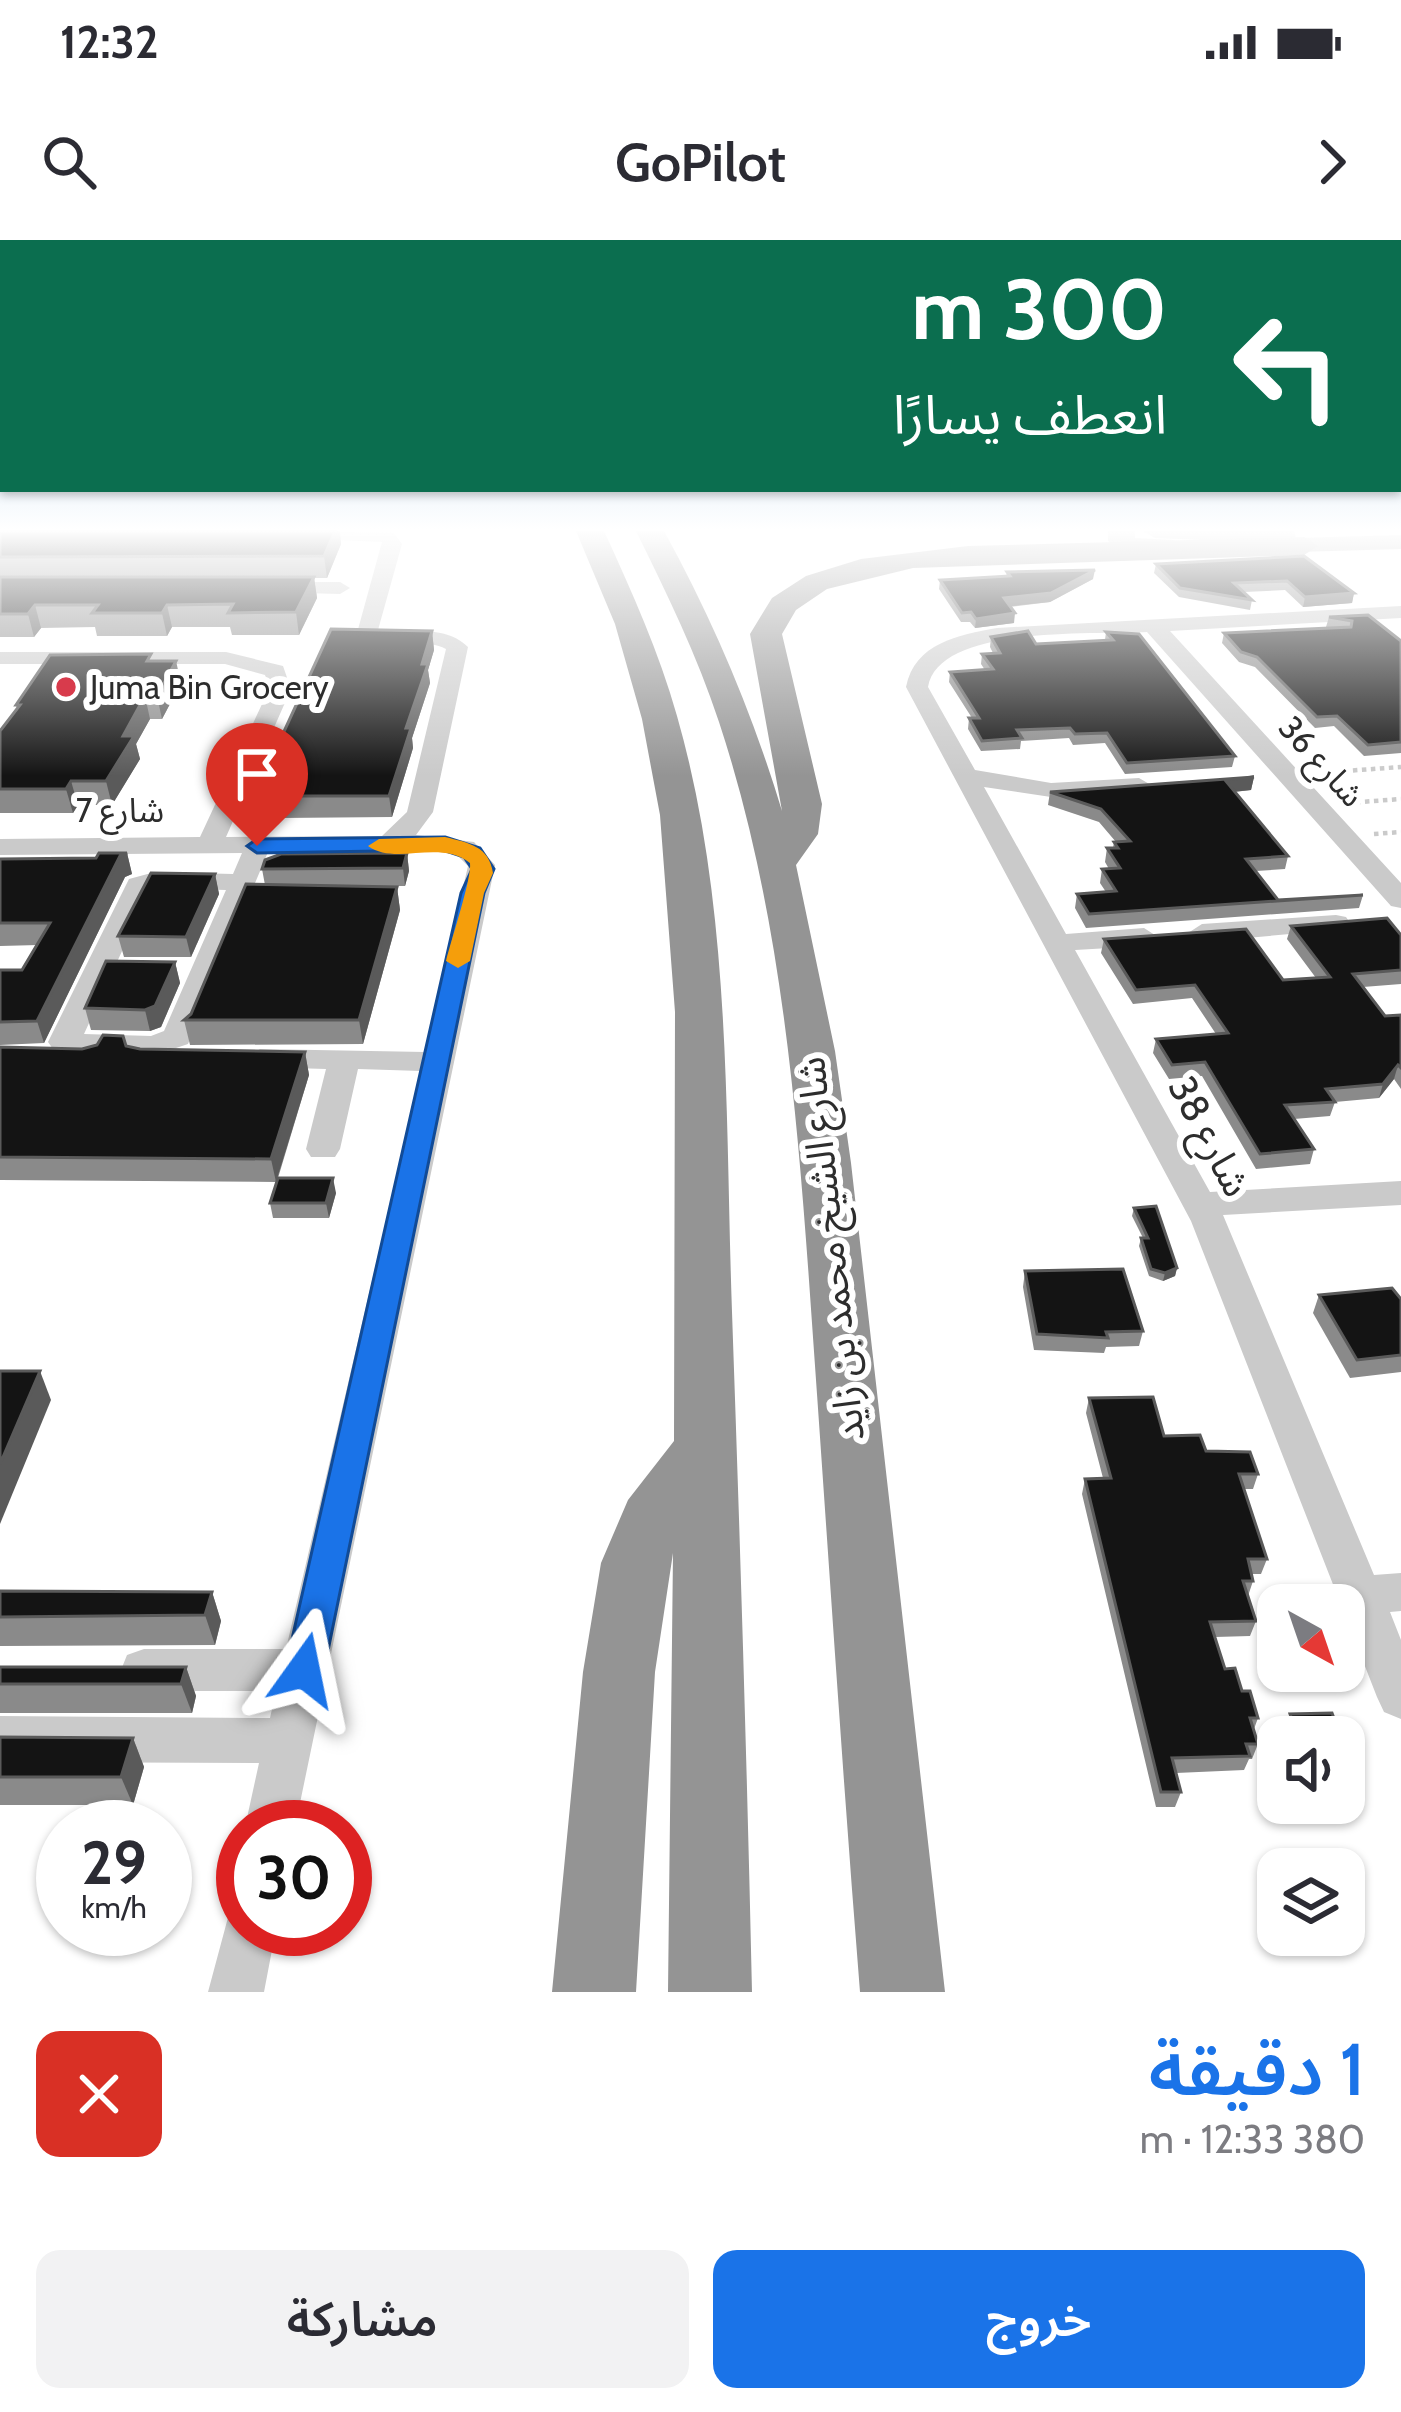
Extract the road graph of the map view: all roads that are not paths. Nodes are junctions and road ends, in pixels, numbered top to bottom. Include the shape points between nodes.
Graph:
1 (373, 613) edge
2 (627, 613) edge
3 (690, 613) edge
4 (777, 613) edge
5 (1387, 613) edge
6 (1159, 625) junction
7 (0, 658) edge
8 (964, 776) junction
9 (1174, 783) edge
10 (209, 846) junction
11 (257, 846) junction
12 (384, 846) junction
13 (0, 847) edge
14 (776, 865) junction
15 (242, 882) junction
16 (1401, 900) edge
17 (1378, 920) edge
18 (1056, 944) junction
19 (98, 969) junction
20 (205, 971) junction
21 (47, 1058) edge
22 (341, 1062) junction
23 (436, 1062) junction
24 (323, 1149) dead end
25 (1401, 1193) edge
26 (1204, 1213) junction
27 (708, 1447) junction
28 (1381, 1594) edge
29 (90, 1670) edge
30 (304, 1670) junction
31 (1401, 1696) edge
32 (0, 1739) edge
33 (287, 1741) junction
34 (275, 1800) edge
35 (243, 1956) edge
36 (236, 1992) edge
37 (594, 1992) edge
38 (710, 1992) edge
39 (902, 1992) edge

1 - 12 street via 367,633 377,638 456,644 420,812
2 - 27 highway via 660,711 693,899
3 - 14 highway, شارع الشيخ محمد بن زايد via 743,743
4 - 14 highway via 766,634 802,804 798,834
5 - 6 street
6 - 8 street, شارع 38 via 998,634 947,648 922,666 917,688
6 - 16 street, شارع 36 via 1279,776 1317,805
7 - 10 street via 215,657 275,671 280,689
8 - 9 street via 1051,790
8 - 18 street, شارع 38
10 - 11 street, شارع 7
10 - 13 street, شارع 7
11 - 12 street, شارع 7 via 346,859
11 - 15 street
12 - 23 street, شارع 7 via 453,857 472,893
14 - 39 highway, شارع الشيخ محمد بن زايد via 833,1235
15 - 19 street via 142,883
15 - 20 street
17 - 18 street
18 - 26 street, شارع 38
19 - 20 street
19 - 20 street via 66,1043 170,1042
21 - 22 street
22 - 23 street
22 - 24 street
23 - 30 street
25 - 26 street
26 - 28 street, شارع 38
27 - 37 highway via 664,1500 634,1563
27 - 38 highway
28 - 31 street, شارع 38
29 - 30 street
30 - 33 street
32 - 33 street
33 - 34 street
35 - 36 street

